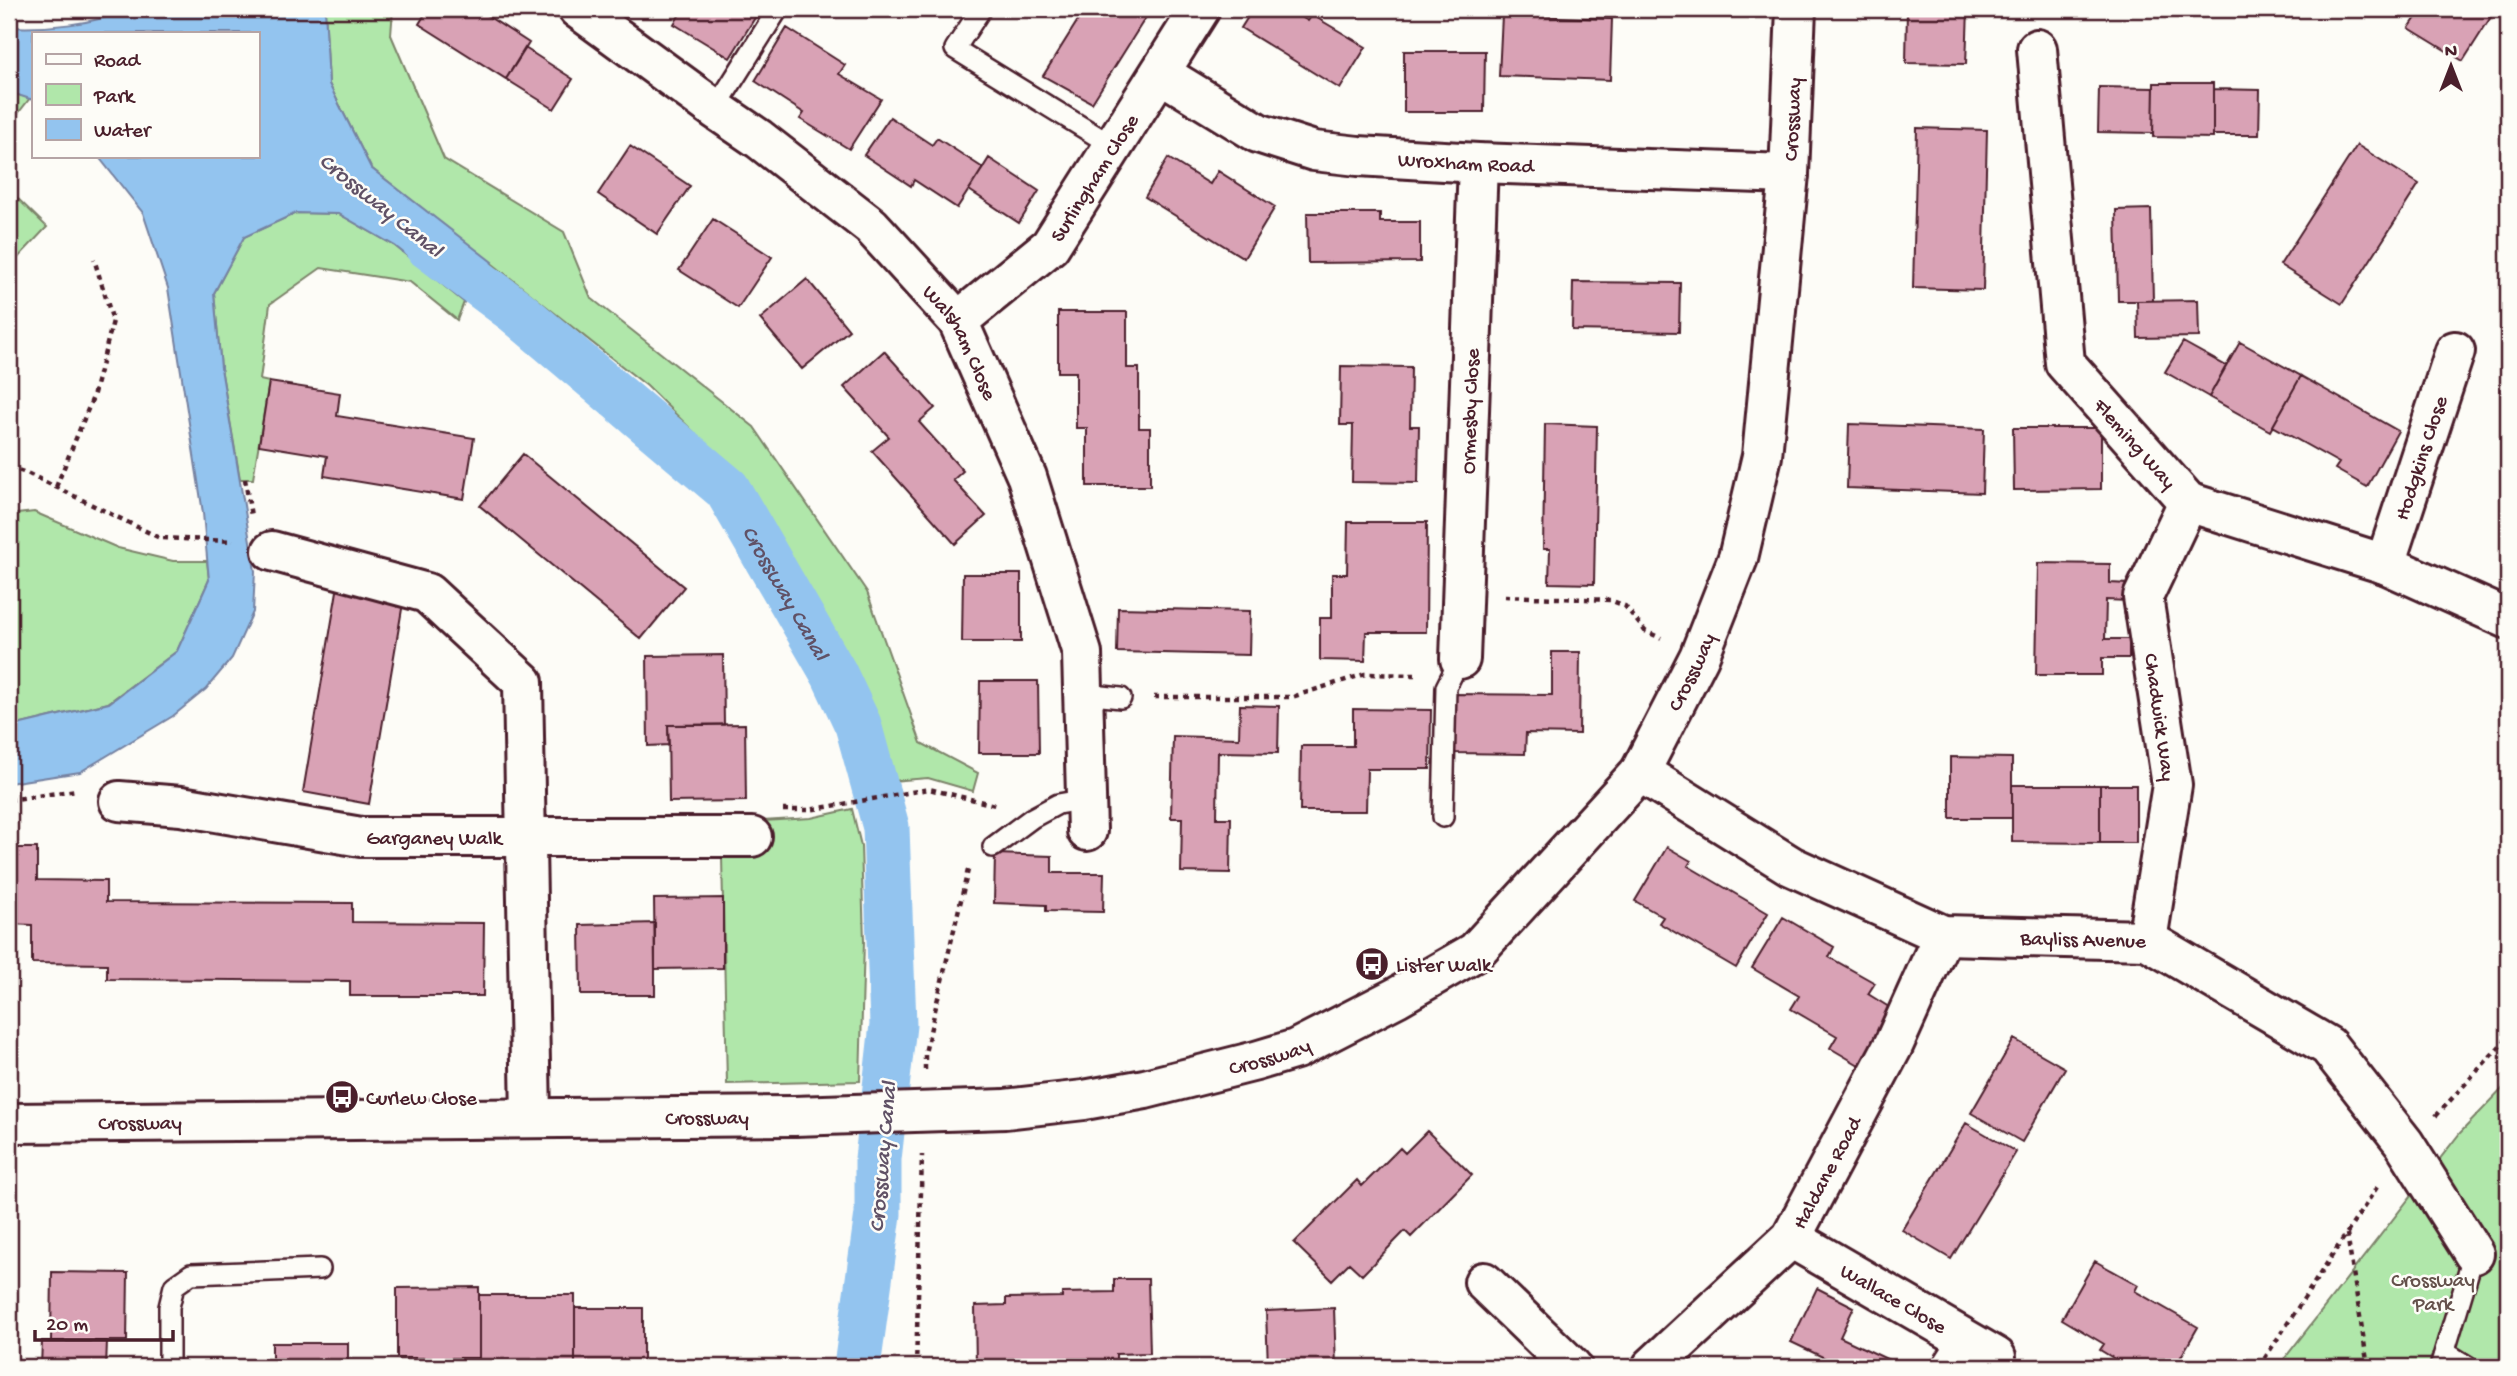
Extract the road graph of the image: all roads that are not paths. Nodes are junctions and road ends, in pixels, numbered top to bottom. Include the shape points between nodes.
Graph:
1 (578, 9) edge
2 (778, 9) edge
3 (981, 9) edge
4 (1200, 9) edge
5 (1796, 9) edge
6 (2037, 49) dead end
7 (1160, 73) junction
8 (715, 110) junction
9 (1113, 146) junction
10 (1478, 163) junction
11 (1789, 174) junction
12 (958, 321) junction
13 (2455, 351) dead end
14 (2188, 502) junction
15 (256, 546) road end
16 (2385, 564) junction
17 (2508, 619) edge
18 (1460, 659) joint
19 (1084, 694) junction
20 (1121, 698) road end
21 (1640, 772) junction
22 (103, 795) road end
23 (1087, 815) joint
24 (1443, 817) dead end
25 (526, 837) junction
26 (752, 837) dead end
27 (993, 846) dead end
28 (1943, 935) junction
29 (2147, 940) junction
30 (531, 1118) junction
31 (9, 1123) edge
32 (1791, 1238) junction
33 (2474, 1254) joint
34 (320, 1269) dead end
35 (1484, 1282) dead end
36 (1951, 1352) edge
37 (1996, 1357) dead end
38 (2442, 1360) edge
39 (169, 1367) edge
40 (1572, 1367) edge
41 (1652, 1367) edge
42 (2469, 1367) edge

1 - 8 street, Walsham Close
2 - 8 lane
3 - 9 lane via 955,49
4 - 7 street, Surlingham Close
5 - 11 street, Crossway
6 - 14 street, Fleming Way via 2065,363
7 - 9 street, Surlingham Close
7 - 10 street, Wroxham Road via 1258,133 1314,151
8 - 12 street, Walsham Close via 871,226
9 - 12 street, Surlingham Close via 1050,246
10 - 11 street, Wroxham Road
10 - 18 street, Ormesby Close
11 - 21 street, Crossway via 1762,456 1738,558 1699,657
12 - 19 street, Walsham Close via 1027,477 1082,653
13 - 16 street, Hodgkins Close
14 - 16 street, Fleming Way
14 - 29 street, Chadwick Way via 2143,597 2172,785
15 - 25 street via 427,593 523,682
16 - 17 street, Fleming Way
18 - 24 lane via 1446,687
19 - 20 lane
19 - 23 street, Walsham Close
21 - 28 street, Bayliss Avenue via 1791,866
21 - 30 street, Crossway, bridge via 1475,952 1296,1049 1145,1089 1004,1109
22 - 25 street, Garganey Walk via 361,837
23 - 27 lane via 1058,804
25 - 26 street, Garganey Walk
25 - 30 street
28 - 29 street, Bayliss Avenue
28 - 32 street, Haldane Road via 1894,1046
29 - 33 street, Bayliss Avenue via 2328,1046 2404,1143
30 - 31 street, Crossway
32 - 36 street, Wallace Close
32 - 41 street, Haldane Road
33 - 38 lane
34 - 39 lane via 191,1274 174,1286 169,1307
35 - 40 street
36 - 37 street, Wallace Close
38 - 42 lane

